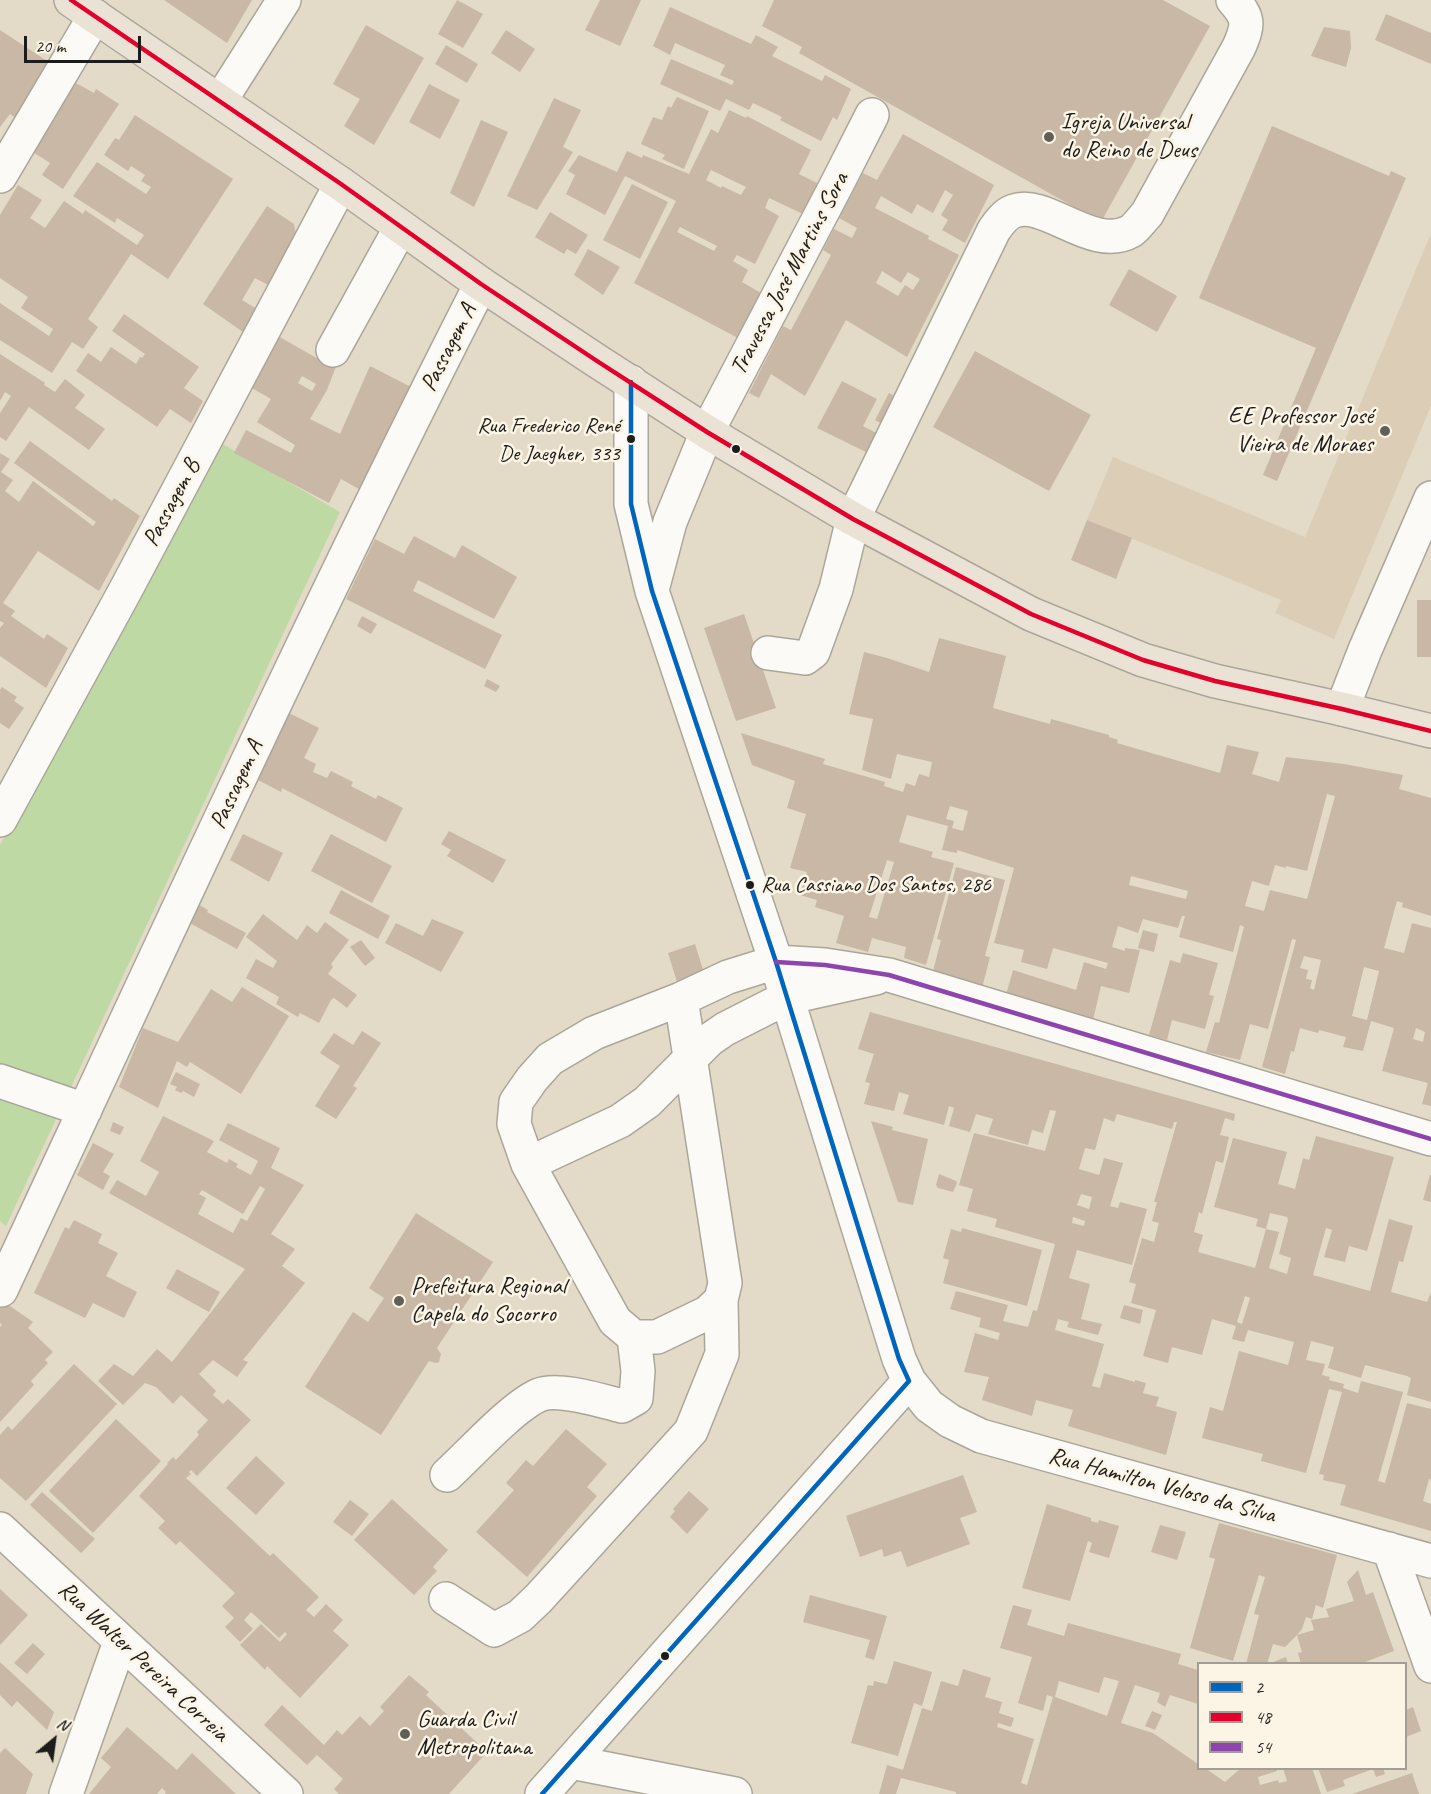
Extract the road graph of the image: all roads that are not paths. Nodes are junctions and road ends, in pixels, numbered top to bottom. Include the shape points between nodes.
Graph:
1 (284, 0) edge
2 (1233, 0) edge
3 (83, 8) edge
4 (220, 101) junction
5 (872, 115) dead end
6 (0, 176) edge
7 (341, 184) junction
8 (401, 227) junction
9 (481, 284) junction
10 (333, 350) dead end
11 (631, 382) junction
12 (707, 432) junction
13 (1431, 498) edge
14 (853, 519) junction
15 (651, 591) junction
16 (768, 653) dead end
17 (1342, 709) junction
18 (1431, 731) edge
19 (0, 820) edge
20 (776, 962) junction
21 (889, 975) junction
22 (786, 998) junction
23 (681, 999) junction
24 (689, 1059) junction
25 (0, 1081) edge
26 (85, 1110) junction
27 (1431, 1139) edge
28 (528, 1164) junction
29 (1, 1290) edge
30 (721, 1300) junction
31 (634, 1337) junction
32 (909, 1381) junction
33 (447, 1475) dead end
34 (0, 1529) edge
35 (1389, 1549) junction
36 (1431, 1561) edge
37 (446, 1599) dead end
38 (120, 1642) junction
39 (1431, 1666) edge
40 (571, 1762) junction
41 (651, 1785) edge
42 (66, 1794) edge
43 (286, 1794) edge
44 (542, 1794) edge
45 (735, 1794) edge

1 - 4 street
2 - 14 street via 1245,14 1246,30 1147,214 1131,231 1110,237 1031,210 1014,211 1003,218
3 - 4 main road
3 - 6 street
4 - 7 main road
5 - 12 street, Travessa José Martins Sora
7 - 8 main road
7 - 19 street, Passagem B
8 - 9 main road
8 - 10 street
9 - 11 main road
9 - 26 street, Passagem A via 266,721
11 - 12 main road
11 - 15 street, Rua Hamilton Veloso da Silva via 631,504
12 - 14 main road
12 - 15 street, Travessa José Martins Sora via 670,522
13 - 17 street
14 - 16 street via 836,589 813,651 804,658
14 - 17 main road via 1031,614 1143,660 1215,681
15 - 20 street, Rua Hamilton Veloso da Silva
17 - 18 main road
20 - 21 street
20 - 22 street, Rua Hamilton Veloso da Silva
20 - 23 street via 729,977
21 - 22 street
21 - 27 street
22 - 24 street via 724,1029
22 - 32 street, Rua Hamilton Veloso da Silva
23 - 24 street
23 - 28 street via 594,1034 550,1059 516,1102 514,1124
24 - 28 street via 647,1102 620,1121
24 - 30 street via 725,1283
25 - 26 street
26 - 29 street, Passagem A
28 - 31 street via 615,1321
30 - 31 street via 707,1313 657,1337
30 - 37 street via 722,1354 691,1431 538,1599 520,1616 494,1630
31 - 33 street via 636,1398 622,1406 572,1394 541,1395 514,1413
32 - 35 street, Rua Hamilton Veloso da Silva via 929,1406 981,1436
32 - 40 street
34 - 38 street, Rua Walter Pereira Correia
35 - 36 street, Rua Hamilton Veloso da Silva
35 - 39 street
38 - 42 street
38 - 43 street, Rua Walter Pereira Correia
40 - 41 street
40 - 44 street
41 - 45 street

